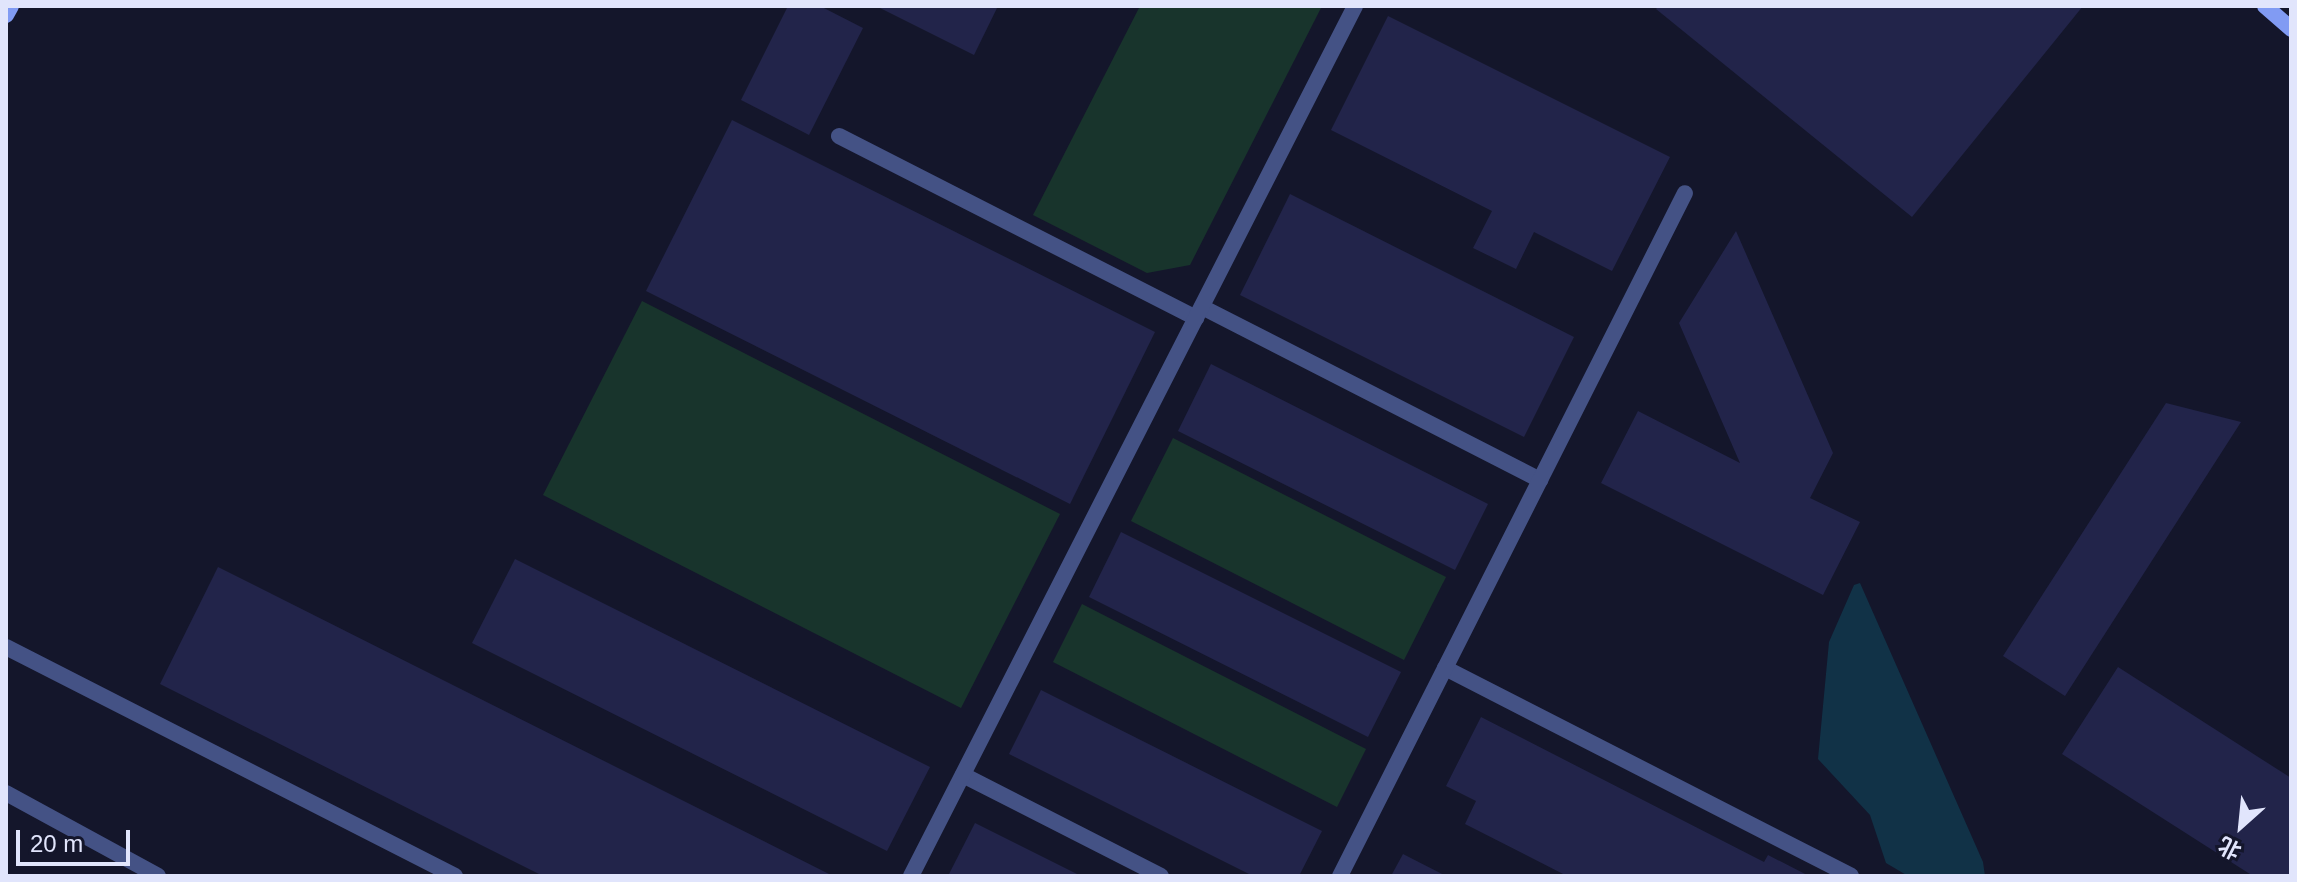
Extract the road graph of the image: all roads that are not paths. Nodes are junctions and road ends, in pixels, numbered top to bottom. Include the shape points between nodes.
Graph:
1 (11, 6) edge
2 (1355, 6) edge
3 (2265, 6) edge
4 (6, 15) edge
5 (2291, 29) edge
6 (839, 136) dead end
7 (1685, 193) dead end
8 (1199, 312) junction
9 (1540, 480) junction
10 (6, 647) edge
11 (1445, 668) junction
12 (963, 775) junction
13 (6, 793) edge
14 (158, 876) edge
15 (455, 876) edge
16 (911, 876) edge
17 (1161, 876) edge
18 (1340, 876) edge
19 (1851, 876) edge

1 - 4 street
2 - 8 lane
3 - 5 street
6 - 8 lane
7 - 9 lane
8 - 9 lane
8 - 12 lane
9 - 11 lane
10 - 15 lane
11 - 18 lane
11 - 19 lane
12 - 16 lane
12 - 17 lane
13 - 14 lane

